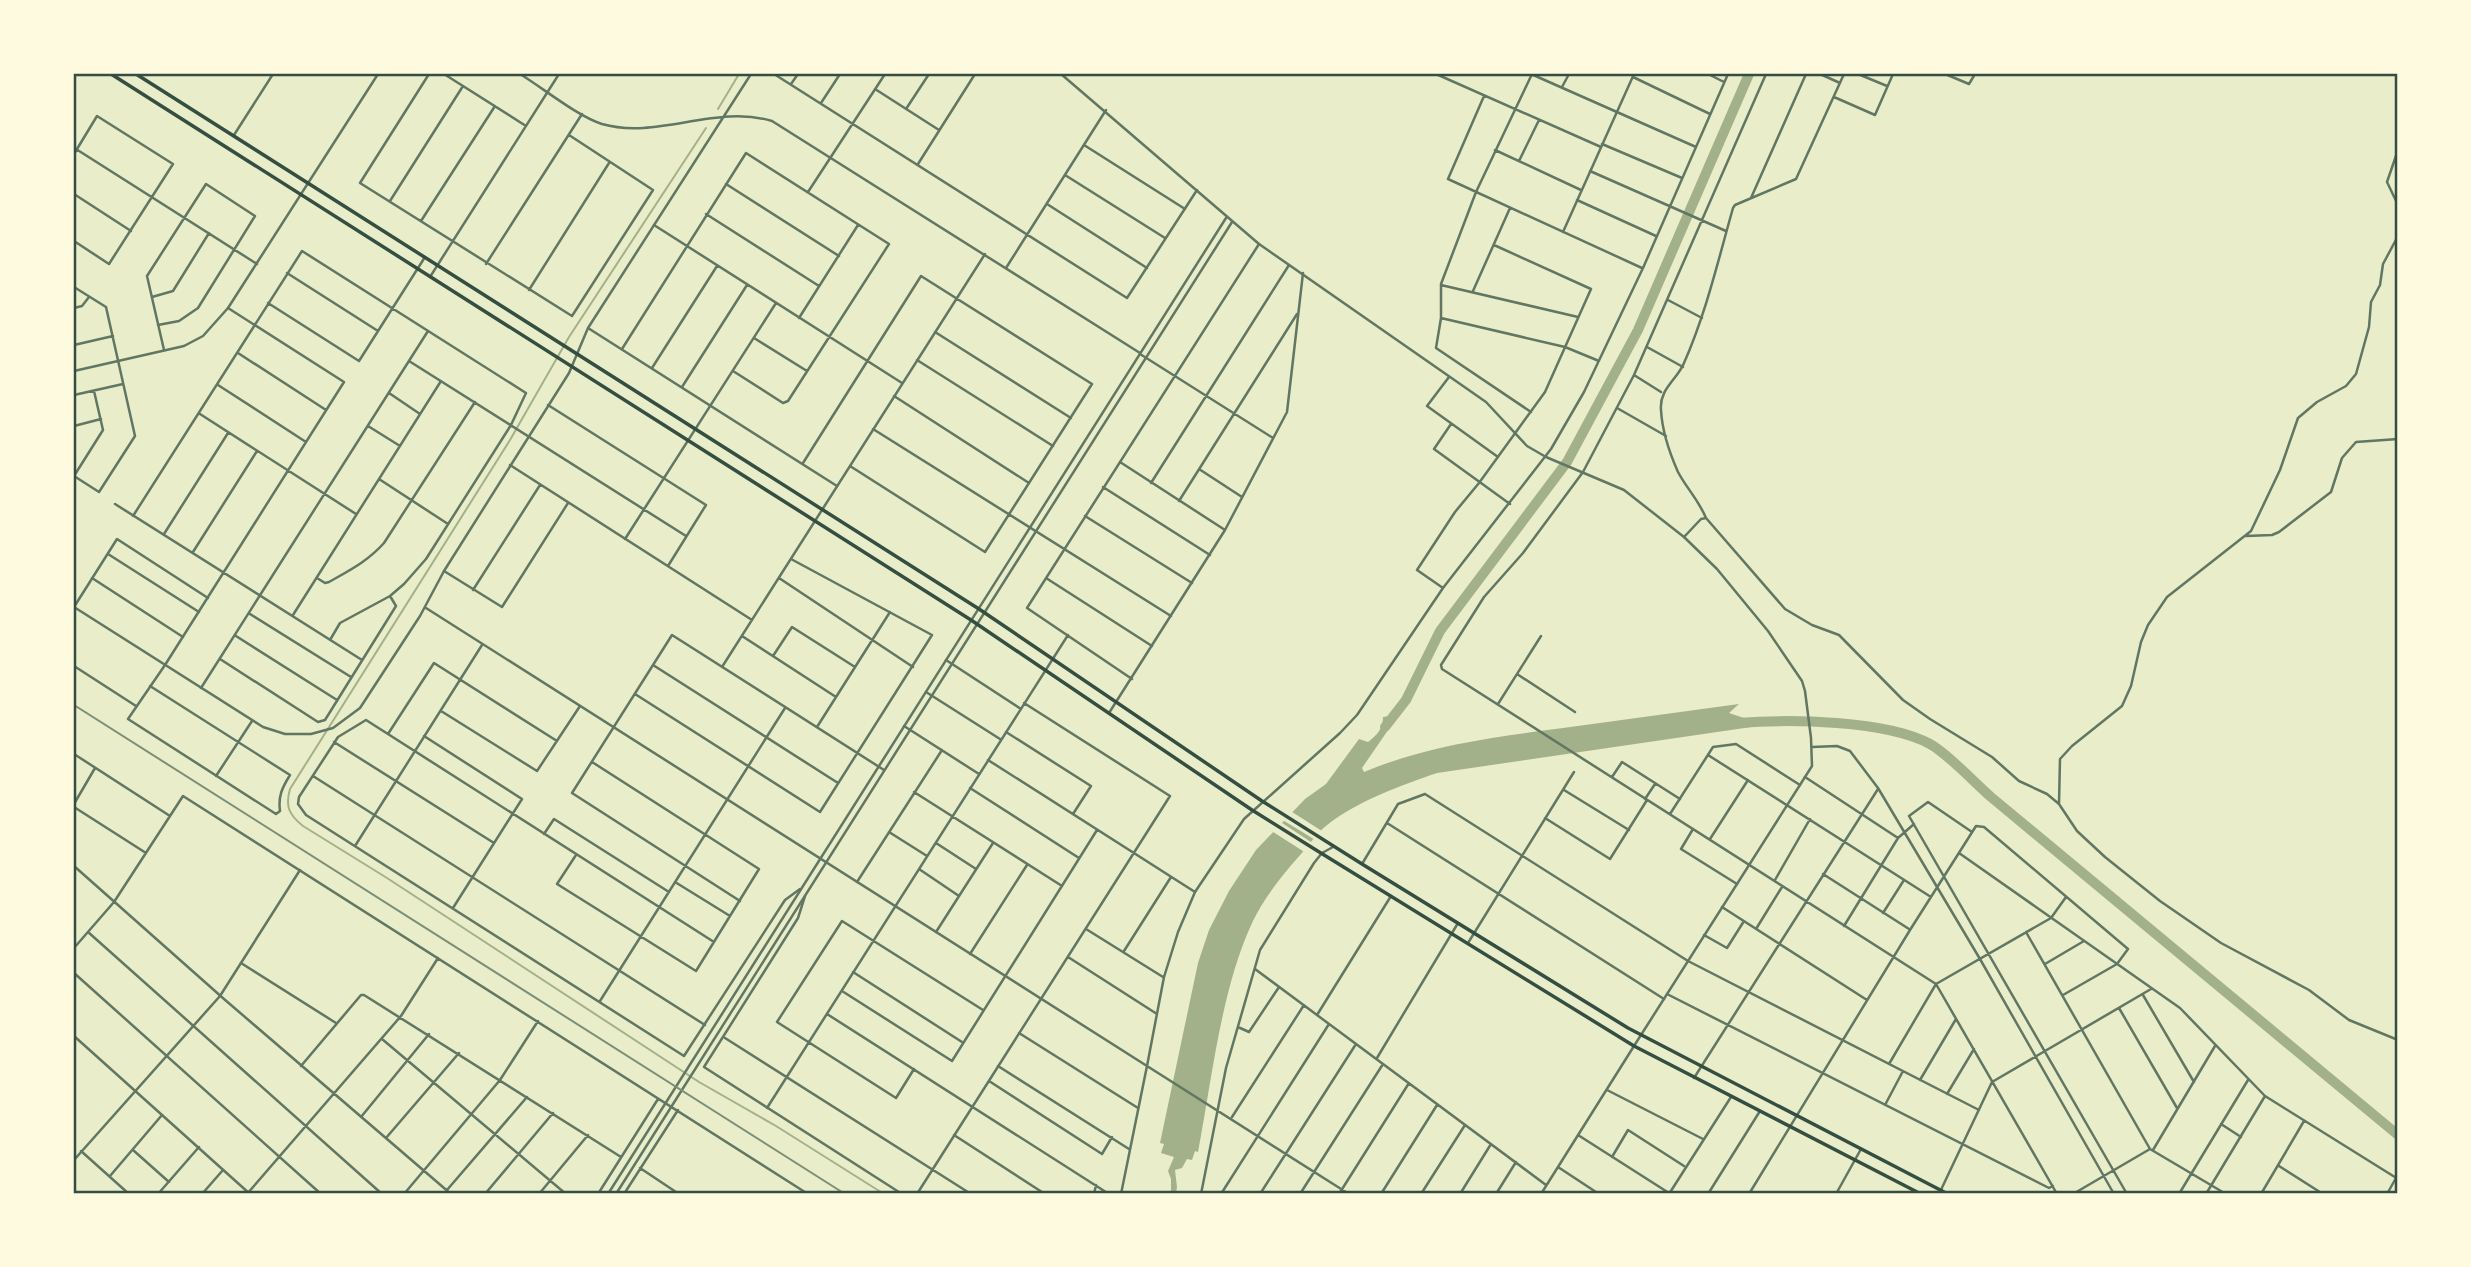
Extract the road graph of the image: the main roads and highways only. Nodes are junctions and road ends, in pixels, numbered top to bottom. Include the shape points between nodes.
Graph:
1 (111, 74) edge
2 (136, 74) edge
3 (1940, 1192) edge
4 (1921, 1194) edge
5 (1948, 1194) edge

1 - 4 main road via 971,620 1316,850 1634,1046
2 - 3 main road via 979,609 1262,802 1641,1035
3 - 5 main road

